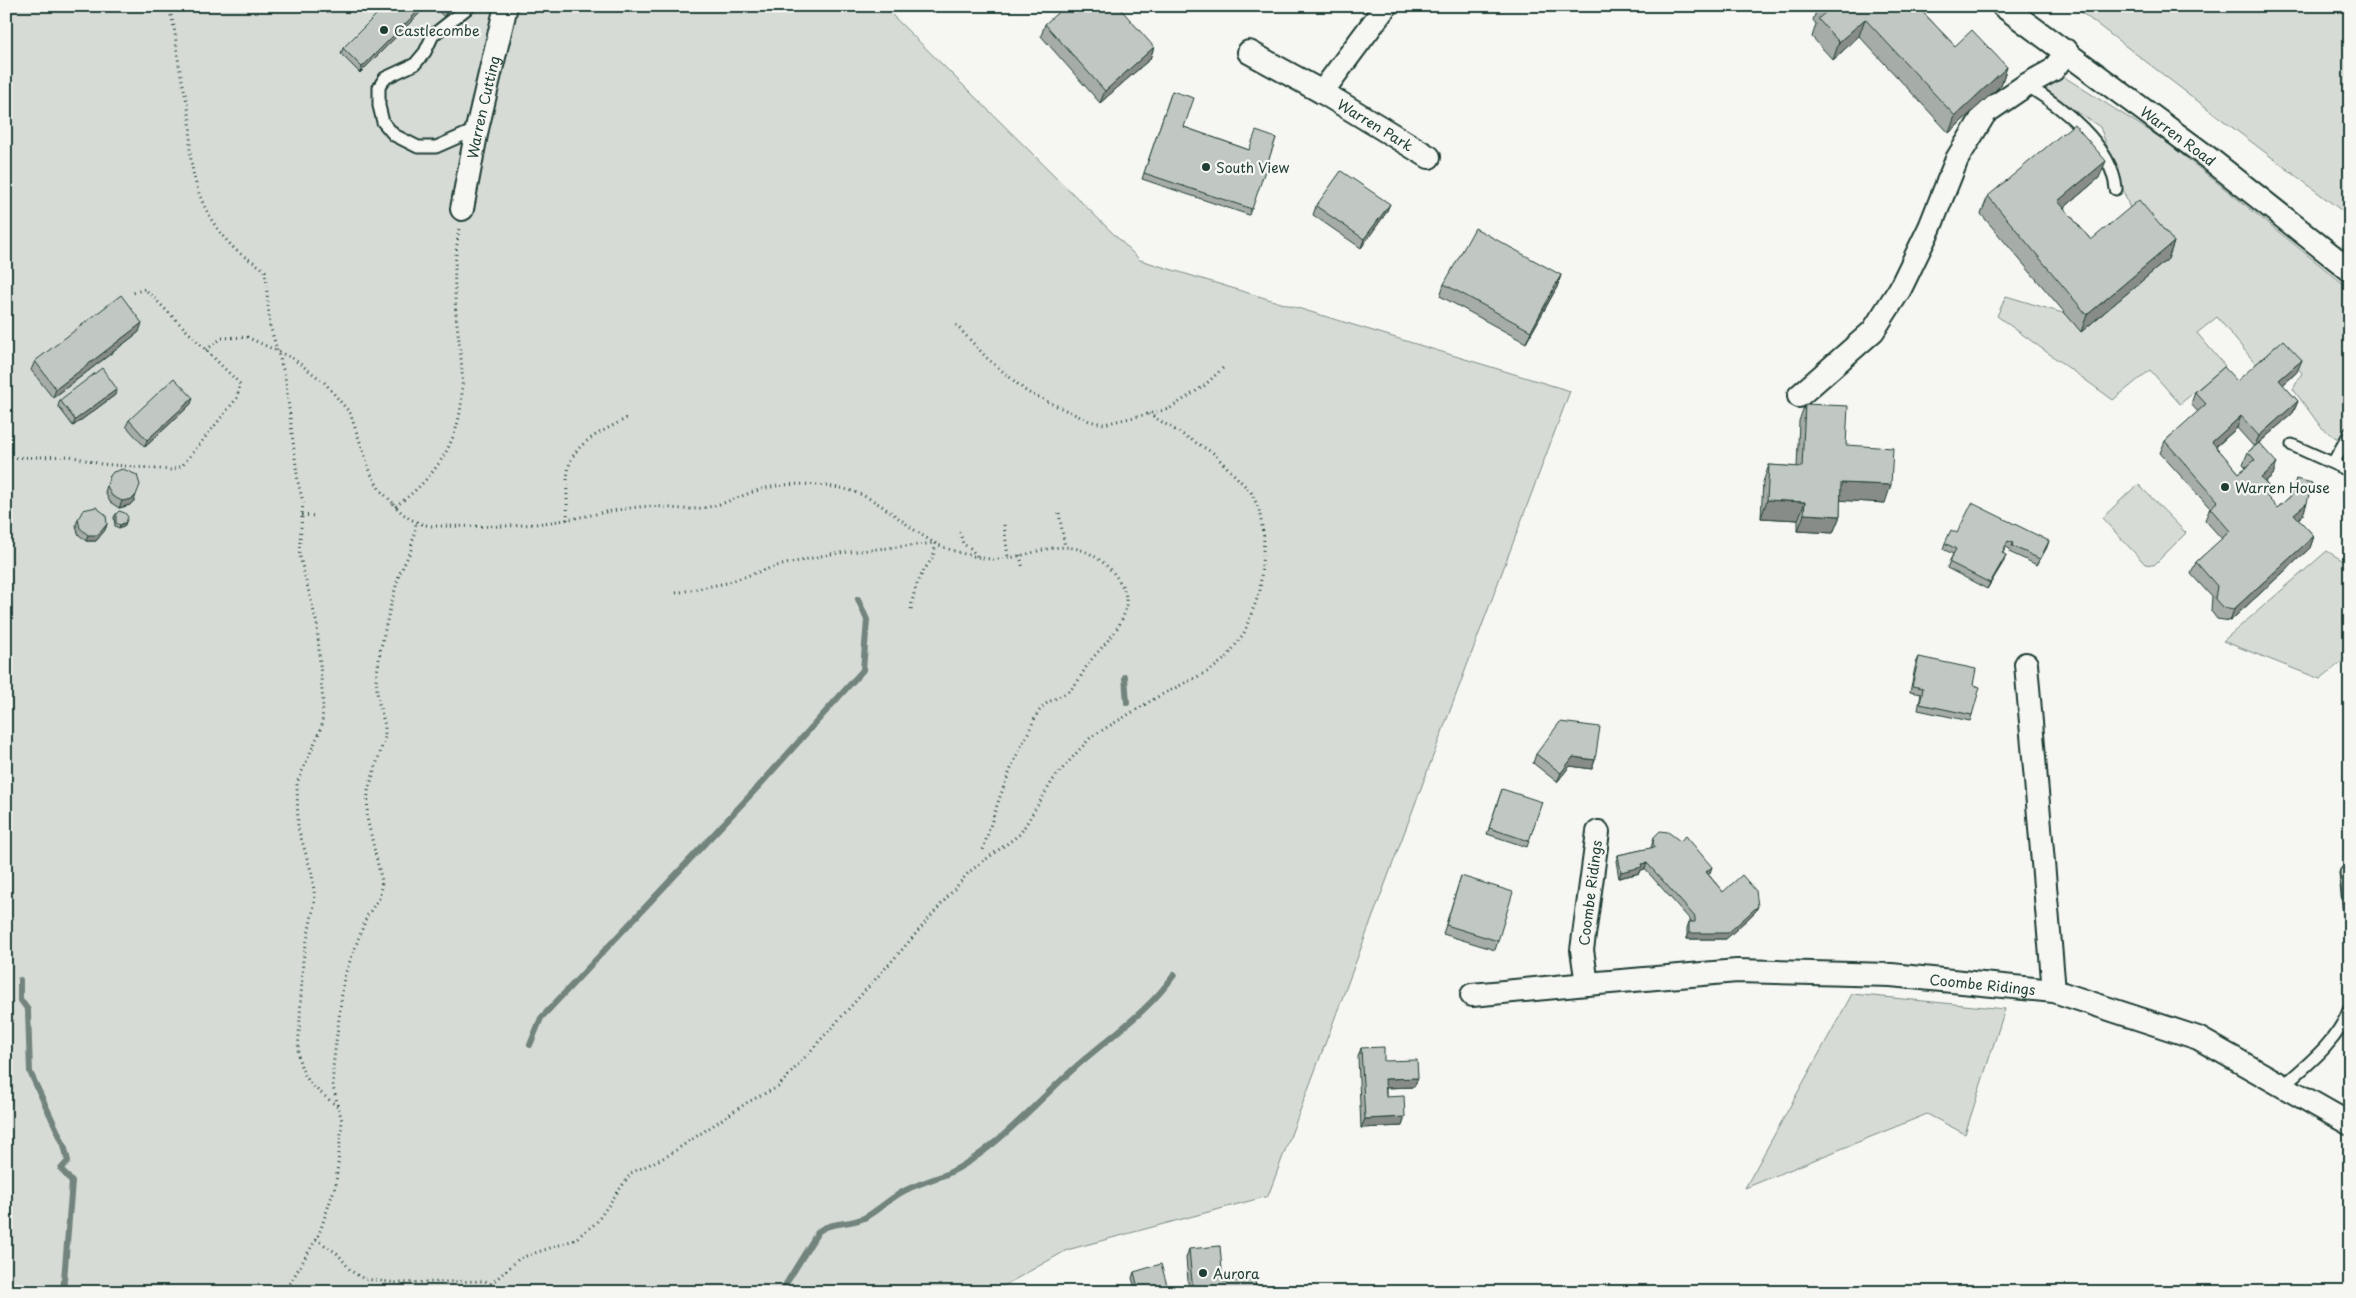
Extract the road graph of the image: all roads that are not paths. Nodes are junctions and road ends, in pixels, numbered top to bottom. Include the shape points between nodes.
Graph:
1 (470, 6) edge
2 (506, 6) edge
3 (1386, 6) edge
4 (2003, 6) edge
5 (1249, 52) dead end
6 (2067, 52) junction
7 (2026, 85) junction
8 (1322, 92) junction
9 (477, 129) junction
10 (1429, 157) dead end
11 (2116, 189) dead end
12 (462, 209) road end
13 (2350, 270) edge
14 (1798, 396) dead end
15 (2350, 434) edge
16 (2292, 445) dead end
17 (2333, 463) junction
18 (2350, 471) edge
19 (2026, 664) dead end
20 (1598, 832) dead end
21 (2346, 873) dead end
22 (2350, 916) edge
23 (1587, 984) junction
24 (2054, 991) junction
25 (1472, 995) dead end
26 (2350, 1008) edge
27 (2284, 1086) junction
28 (2350, 1124) edge

1 - 9 lane via 433,35 415,64 385,78 379,87 379,106 383,122 394,136 418,147 436,147
2 - 9 street, Warren Cutting
3 - 8 street, Warren Park
4 - 6 street, Warren Road
5 - 8 street, Warren Park
6 - 7 street via 2053,70
6 - 13 street, Warren Road
7 - 11 lane via 2070,116 2106,159
7 - 14 street via 1985,113 1957,159 1930,227 1900,289 1873,331
8 - 10 street, Warren Park
9 - 12 street, Warren Cutting
15 - 17 lane
16 - 17 lane
17 - 18 lane
19 - 24 street
20 - 23 street, Coombe Ridings via 1582,950
21 - 22 lane
23 - 24 street, Coombe Ridings via 1747,971 1891,975
23 - 25 street, Coombe Ridings
24 - 27 street, Coombe Ridings via 2198,1038
26 - 27 lane via 2338,1032
27 - 28 street, Coombe Ridings

